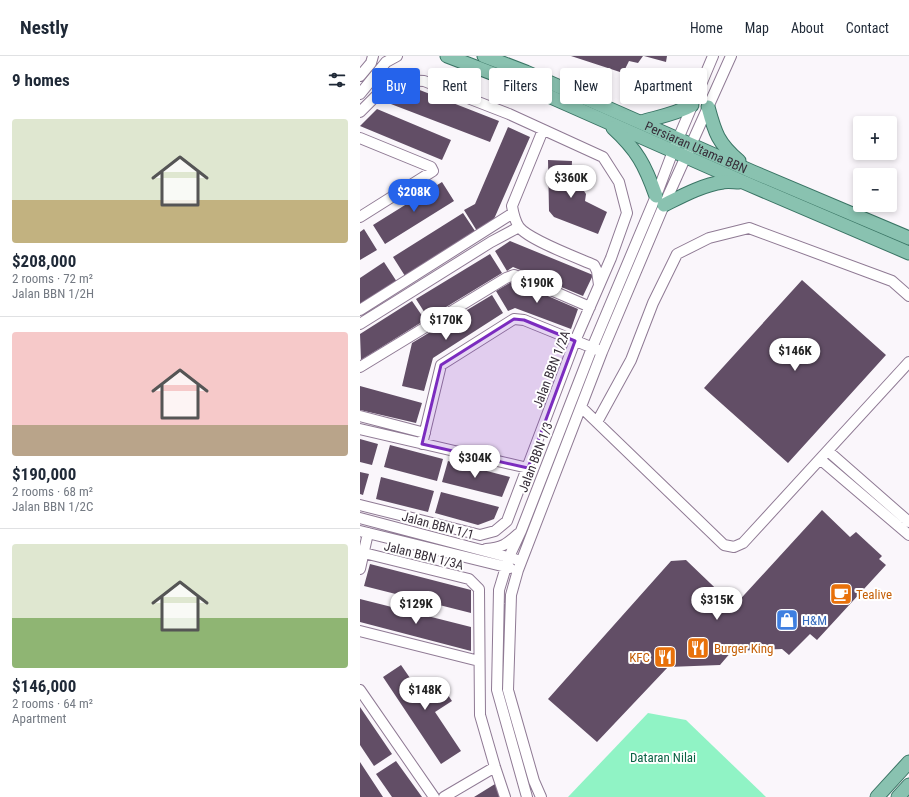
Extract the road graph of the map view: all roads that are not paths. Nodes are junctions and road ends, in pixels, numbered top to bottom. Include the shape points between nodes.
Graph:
1 (373, 56) edge
2 (397, 56) edge
3 (447, 56) edge
4 (484, 56) edge
5 (713, 56) edge
6 (731, 56) edge
7 (360, 76) edge
8 (360, 94) edge
9 (692, 105) junction
10 (708, 107) junction
11 (360, 112) edge
12 (608, 122) junction
13 (641, 122) junction
14 (543, 130) junction
15 (360, 138) edge
16 (678, 138) junction
17 (690, 144) junction
18 (673, 151) junction
19 (685, 156) junction
20 (753, 172) junction
21 (743, 182) junction
22 (660, 200) junction
23 (513, 213) junction
24 (360, 217) edge
25 (519, 227) junction
26 (909, 238) edge
27 (909, 253) edge
28 (611, 258) junction
29 (594, 265) junction
30 (599, 286) junction
31 (909, 296) edge
32 (590, 307) junction
33 (360, 310) edge
34 (360, 324) edge
35 (575, 341) junction
36 (592, 348) junction
37 (602, 352) junction
38 (909, 362) edge
39 (360, 366) edge
40 (581, 407) junction
41 (360, 416) edge
42 (598, 422) junction
43 (360, 429) edge
44 (425, 433) junction
45 (559, 433) junction
46 (422, 444) junction
47 (828, 451) junction
48 (820, 460) junction
49 (528, 468) junction
50 (364, 506) edge
51 (363, 518) edge
52 (909, 522) edge
53 (521, 531) junction
54 (364, 532) edge
55 (909, 534) edge
56 (478, 549) junction
57 (364, 554) junction
58 (508, 557) junction
59 (522, 560) junction
60 (488, 563) junction
61 (505, 567) junction
62 (360, 569) edge
63 (518, 570) junction
64 (498, 590) junction
65 (360, 631) edge
66 (479, 661) junction
67 (480, 689) junction
68 (360, 690) edge
69 (497, 690) junction
70 (508, 690) junction
71 (909, 762) edge
72 (494, 767) junction
73 (909, 786) edge
74 (434, 797) edge
75 (444, 797) edge
76 (506, 797) edge
77 (527, 797) edge
78 (541, 797) edge
79 (877, 797) edge
80 (898, 797) edge

1 - 7 street via 371,63
2 - 8 street via 386,62
3 - 12 main road, Persiaran Utama BBN via 528,87
4 - 13 main road, Persiaran Utama BBN
5 - 9 street, Jalan BBN 1/3
6 - 10 street, Jalan BBN 1/3
9 - 13 main road via 670,115
9 - 16 street, Jalan BBN 1/3
10 - 17 street, Jalan BBN 1/3
10 - 20 main road via 714,131 726,150
11 - 14 street, Jalan BBN 1/2A via 380,92 404,80 424,81
12 - 18 main road, Persiaran Utama BBN
12 - 22 main road via 638,155
13 - 16 main road, Persiaran Utama BBN
14 - 23 street via 512,206
14 - 28 street, Jalan BBN 1/2A via 603,157 619,182 627,213
15 - 24 street via 431,167 433,171
16 - 17 main road, Persiaran Utama BBN
16 - 18 street, Jalan BBN 1/3
17 - 19 street, Jalan BBN 1/3
17 - 20 main road, Persiaran Utama BBN
18 - 19 main road, Persiaran Utama BBN
18 - 22 street, Jalan BBN 1/3
19 - 21 main road, Persiaran Utama BBN
19 - 22 street, Jalan BBN 1/3
20 - 26 main road, Persiaran Utama BBN
21 - 22 main road via 709,185
21 - 27 main road, Persiaran Utama BBN
22 - 36 street, Jalan BBN 1/3
22 - 37 street, Jalan BBN 1/3
23 - 25 street
23 - 33 street
25 - 29 street via 535,239
25 - 34 street
28 - 29 street
28 - 30 street, Jalan BBN 1/2A
29 - 30 street
30 - 32 street, Jalan BBN 1/2A
31 - 42 street via 892,281 749,228 709,238 677,254 653,303 631,360
32 - 35 street, Jalan BBN 1/2A
32 - 39 street via 514,275
35 - 36 street
35 - 44 street via 524,320 514,319 504,324 442,365
35 - 49 street, Jalan BBN 1/2A
36 - 37 street
36 - 45 street, Jalan BBN 1/3
37 - 40 street, Jalan BBN 1/3
38 - 47 street
40 - 42 street
40 - 45 street via 573,409
40 - 59 street, Jalan BBN 1/3
41 - 44 street
42 - 48 street via 724,545 734,547 743,543
43 - 46 street
44 - 46 street
45 - 53 street, Jalan BBN 1/3
46 - 49 street
47 - 48 street
47 - 52 street
48 - 55 street
49 - 50 street, Jalan BBN 1/2A via 507,521 495,530 480,535
50 - 51 street
51 - 56 street, Jalan BBN 1/1
53 - 56 street via 503,546
53 - 58 street, Jalan BBN 1/3
54 - 57 street
54 - 60 street, Jalan BBN 1/1
56 - 58 street, Jalan BBN 1/1
57 - 62 street
57 - 66 street, Jalan BBN 1/3A via 469,579 479,589
58 - 59 street, Jalan BBN 1/1
58 - 61 street, Jalan BBN 1/3
59 - 63 street, Jalan BBN 1/3
60 - 61 street, Jalan BBN 1/1
60 - 64 street via 493,570
61 - 63 street, Jalan BBN 1/1
61 - 64 street, Jalan BBN 1/3
63 - 70 street, Jalan BBN 1/3 via 511,595
64 - 69 street, Jalan BBN 1/3
65 - 66 street
66 - 67 street, Jalan BBN 1/3A
67 - 69 street
67 - 72 street, Jalan BBN 1/3A via 480,715
68 - 74 street
69 - 70 street
69 - 77 street, Jalan BBN 1/3
70 - 78 street, Jalan BBN 1/3
71 - 79 main road
72 - 75 street
72 - 76 street, Jalan BBN 1/3A
73 - 80 main road

